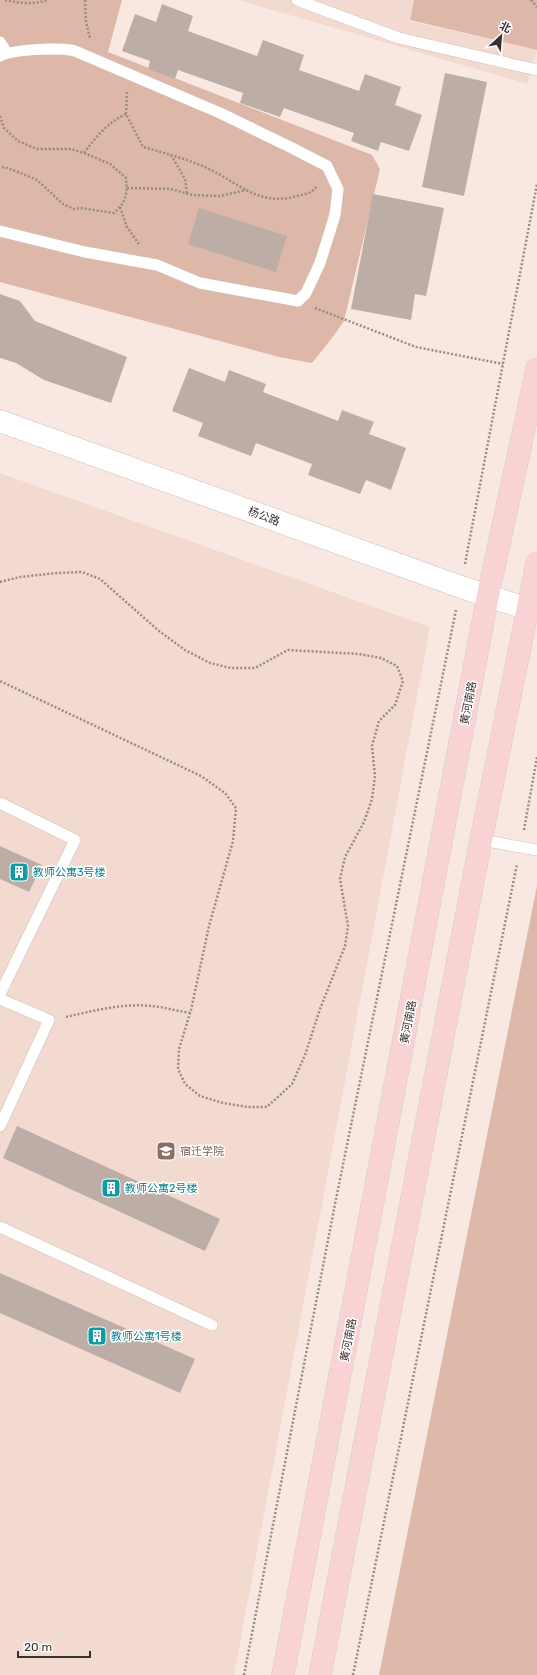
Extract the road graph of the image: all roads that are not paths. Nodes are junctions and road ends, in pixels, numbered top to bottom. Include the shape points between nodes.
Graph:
1 (297, 0) edge
2 (0, 42) edge
3 (3, 55) edge
4 (537, 70) edge
5 (0, 232) edge
6 (537, 369) edge
7 (0, 421) edge
8 (537, 563) edge
9 (488, 595) junction
10 (528, 609) junction
11 (0, 803) edge
12 (481, 840) junction
13 (537, 850) edge
14 (0, 994) edge
15 (0, 999) edge
16 (0, 1126) edge
17 (0, 1227) edge
18 (212, 1325) dead end
19 (283, 1675) edge
20 (320, 1675) edge

1 - 4 lane via 399,38
2 - 3 lane
3 - 5 lane via 30,50 72,50 290,146 327,166 338,189 335,215 320,263 306,293 298,301 200,283 157,265 85,252
6 - 9 main road, 黄河南路
7 - 9 street, 杨公路
8 - 10 main road
9 - 10 street, 杨公路
9 - 19 main road, 黄河南路
10 - 12 main road
11 - 14 lane via 75,840
12 - 13 lane
12 - 20 main road
15 - 16 lane via 49,1020
17 - 18 lane

